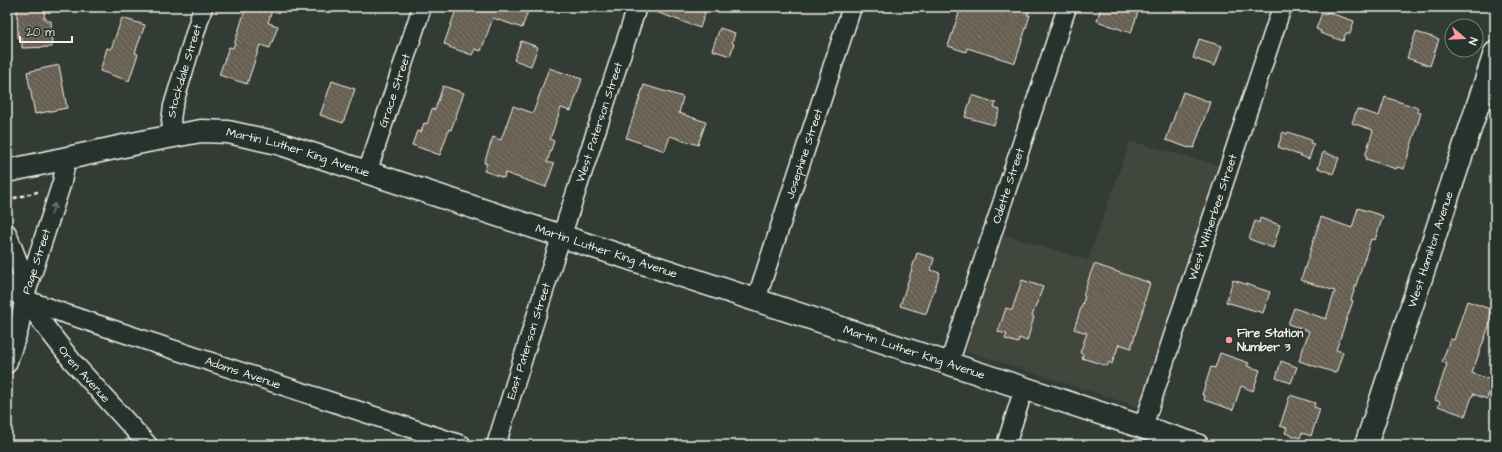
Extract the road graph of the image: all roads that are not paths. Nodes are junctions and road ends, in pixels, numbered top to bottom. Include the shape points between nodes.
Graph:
1 (203, 7) edge
2 (422, 7) edge
3 (637, 7) edge
4 (852, 7) edge
5 (1067, 7) edge
6 (1282, 7) edge
7 (1495, 53) edge
8 (173, 136) junction
9 (64, 158) junction
10 (7, 171) edge
11 (367, 173) junction
12 (7, 233) edge
13 (561, 237) junction
14 (7, 283) edge
15 (24, 299) junction
16 (756, 300) junction
17 (7, 364) edge
18 (949, 364) junction
19 (1024, 388) junction
20 (1143, 427) junction
21 (148, 445) edge
22 (462, 445) edge
23 (496, 445) edge
24 (1006, 445) edge
25 (1197, 445) edge
26 (1366, 445) edge

1 - 8 street, Stockdale Street via 173,106
2 - 11 street, Grace Street
3 - 13 street, West Paterson Street
4 - 16 street, Josephine Street
5 - 18 street, Odette Street
6 - 20 street, West Witherbee Street
7 - 26 street, West Hamilton Avenue
8 - 9 street, Martin Luther King Avenue
8 - 11 street, Martin Luther King Avenue via 210,130 239,134 278,143
9 - 10 street, Martin Luther King Avenue
15 -> 9 street, Page Street via 62,182
11 - 13 street, Martin Luther King Avenue
12 - 15 street via 23,275
13 - 16 street, Martin Luther King Avenue
13 - 23 street, East Paterson Street
14 - 15 street, Oren Avenue
15 - 17 street, Page Street
15 - 21 street, Oren Avenue via 72,361
15 - 22 street, Adams Avenue
16 - 18 street, Martin Luther King Avenue
18 - 19 street, Martin Luther King Avenue
19 - 20 street, Martin Luther King Avenue
19 - 24 street
20 - 25 street, Martin Luther King Avenue

